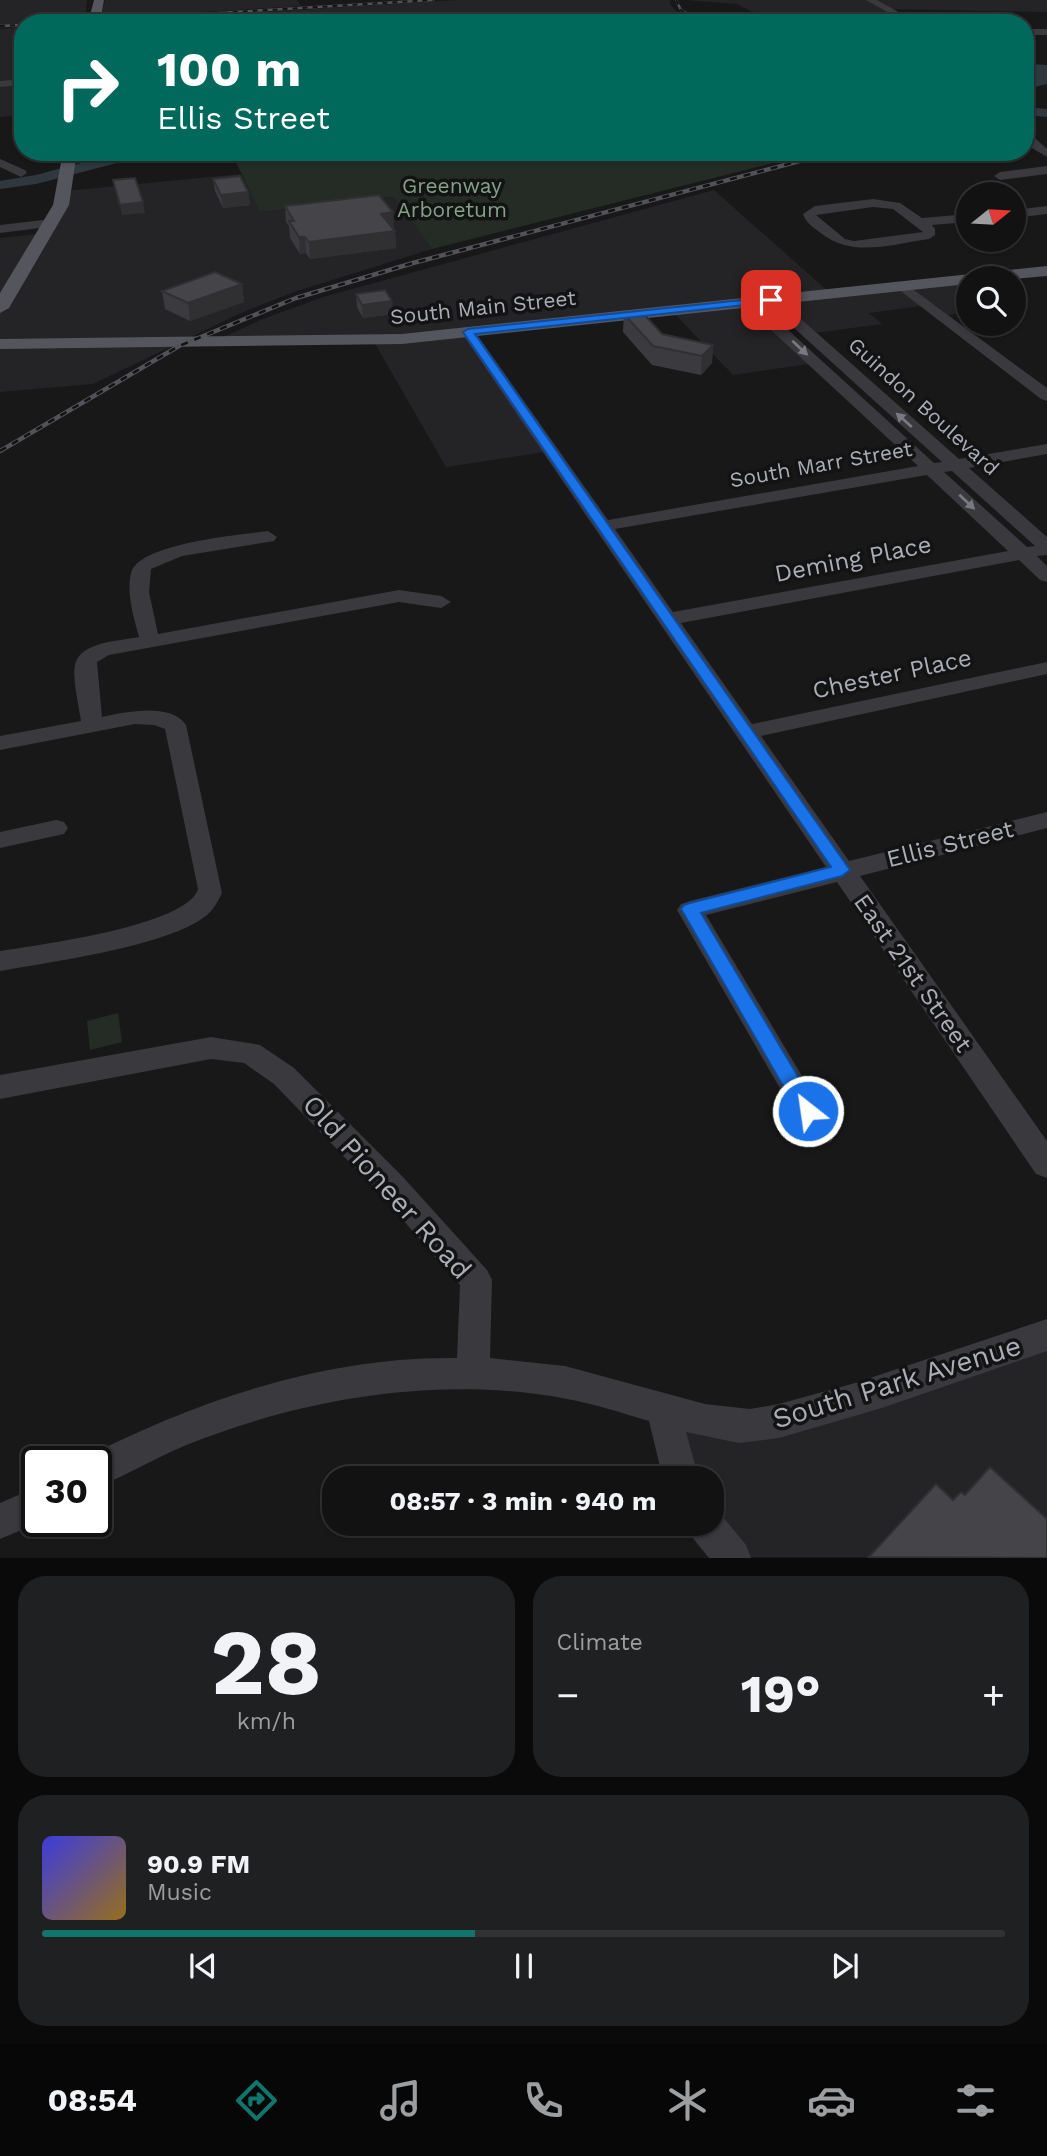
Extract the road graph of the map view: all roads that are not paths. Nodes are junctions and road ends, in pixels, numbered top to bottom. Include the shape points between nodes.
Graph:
1 (870, 0) edge
2 (897, 14) edge
3 (0, 162) edge
4 (69, 164) edge
5 (1047, 170) edge
6 (21, 173) dead end
7 (1000, 176) dead end
8 (1047, 210) edge
9 (1026, 212) edge
10 (956, 219) edge
11 (921, 222) junction
12 (52, 223) junction
13 (0, 229) edge
14 (1047, 271) edge
15 (1026, 273) edge
16 (956, 280) edge
17 (903, 286) junction
18 (771, 300) junction
19 (750, 302) junction
20 (0, 308) edge
21 (468, 332) junction
22 (0, 336) edge
23 (31, 343) junction
24 (0, 344) edge
25 (1047, 396) edge
26 (1047, 449) edge
27 (954, 464) junction
28 (930, 468) junction
29 (603, 526) junction
30 (268, 537) dead end
31 (1047, 548) edge
32 (1022, 553) junction
33 (1047, 576) edge
34 (442, 602) dead end
35 (668, 619) junction
36 (150, 640) junction
37 (1047, 668) edge
38 (92, 724) junction
39 (747, 732) junction
40 (0, 743) edge
41 (1047, 820) edge
42 (55, 828) dead end
43 (0, 840) edge
44 (842, 870) junction
45 (0, 961) edge
46 (0, 1087) edge
47 (821, 1133) dead end
48 (1047, 1165) edge
49 (1047, 1335) edge
50 (473, 1374) junction
51 (664, 1408) junction
52 (112, 1462) edge
53 (677, 1466) edge
54 (21, 1512) edge
55 (0, 1521) edge
56 (715, 1536) edge
57 (733, 1558) edge

1 - 2 street
3 - 6 street
4 - 12 main road via 63,201
5 - 7 street
8 - 9 street
10 - 11 street
11 - 11 street via 897,206 885,204 809,214 841,242 854,245 929,235
12 - 13 street
12 - 20 main road
14 - 15 main road
16 - 17 main road, South Main Street
17 - 18 main road, South Main Street
17 - 25 street
18 - 19 main road, South Main Street
27 -> 18 street, Guindon Boulevard
19 - 21 main road, South Main Street
19 -> 28 street, Guindon Boulevard
21 - 23 main road, South Main Street via 360,340
21 - 29 street, East 21st Street
22 - 23 main road
23 - 24 main road, South Main Street
26 - 27 street, South Marr Street
27 - 28 street, South Marr Street
27 - 31 street, Guindon Boulevard
28 - 29 street, South Marr Street
28 -> 32 street, Guindon Boulevard
29 - 35 street, East 21st Street
30 - 36 street via 163,554 147,561 141,570 140,593
31 - 32 street, Deming Place
32 - 33 street, Guindon Boulevard
32 - 35 street, Deming Place
34 - 36 street via 400,596
35 - 39 street, East 21st Street
36 - 38 street via 107,649 87,660
37 - 39 street, Chester Place
38 - 40 street
38 - 45 street via 149,717 175,725 210,886 208,896 193,913 164,925
39 - 44 street, East 21st Street
41 - 44 street, Ellis Street
42 - 43 street
44 - 47 street, Ellis Street via 690,909
44 - 48 street, East 21st Street
46 - 50 street, Old Pioneer Road via 211,1048 240,1050 260,1058 313,1104 475,1280
49 - 51 street, South Park Avenue via 864,1398 764,1424 715,1423
50 - 51 street via 563,1382
50 - 52 street via 328,1388 268,1401 188,1426
51 - 53 street
54 - 55 street
56 - 57 street

